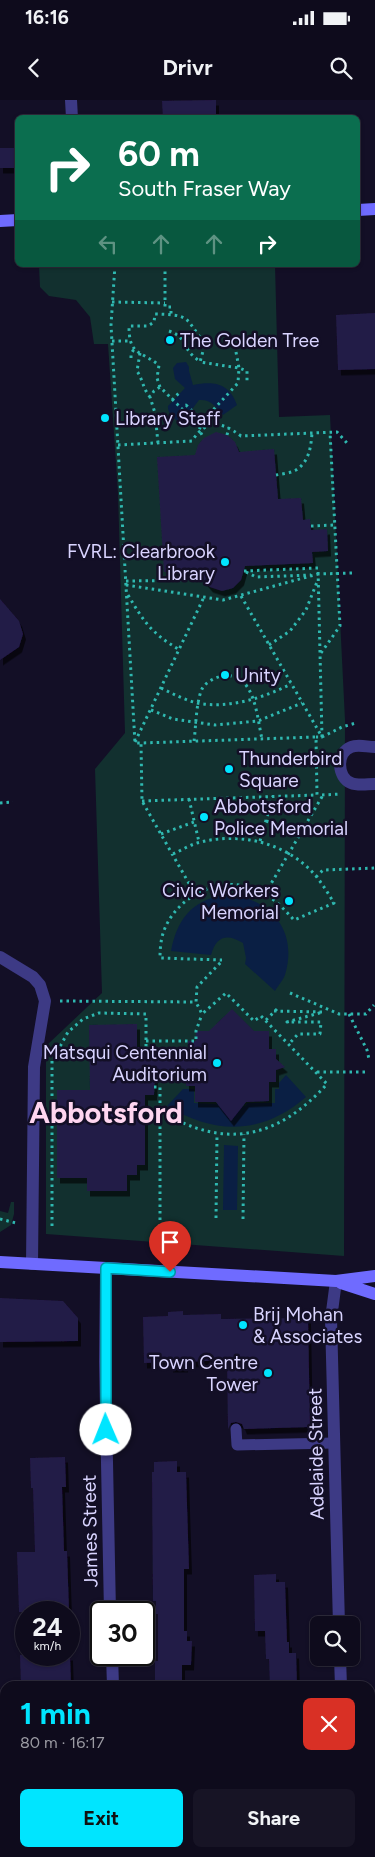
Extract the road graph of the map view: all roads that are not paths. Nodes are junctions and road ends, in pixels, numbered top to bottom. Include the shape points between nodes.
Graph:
1 (71, 100) edge
2 (72, 115) edge
3 (375, 209) edge
4 (360, 210) edge
5 (15, 220) edge
6 (0, 221) edge
7 (375, 747) edge
8 (375, 784) edge
9 (0, 957) edge
10 (0, 1262) edge
11 (32, 1264) junction
12 (106, 1268) junction
13 (375, 1276) edge
14 (336, 1281) junction
15 (375, 1294) edge
16 (236, 1429) dead end
17 (334, 1443) junction
18 (110, 1601) edge
19 (339, 1616) edge
20 (112, 1666) edge
21 (340, 1666) edge
22 (112, 1681) edge
23 (341, 1681) edge

1 - 2 street
3 - 4 main road
5 - 6 main road
7 - 8 street via 356,745 348,748 340,760 343,776 349,782
9 - 11 street via 33,976 45,1001 34,1067
10 - 11 main road
11 - 12 main road
12 - 14 main road
12 - 18 street, James Street
13 - 14 main road
14 - 15 main road
14 - 17 street, Adelaide Street via 332,1319
16 - 17 lane via 237,1444
17 - 19 street, Adelaide Street
20 - 22 street
21 - 23 street

